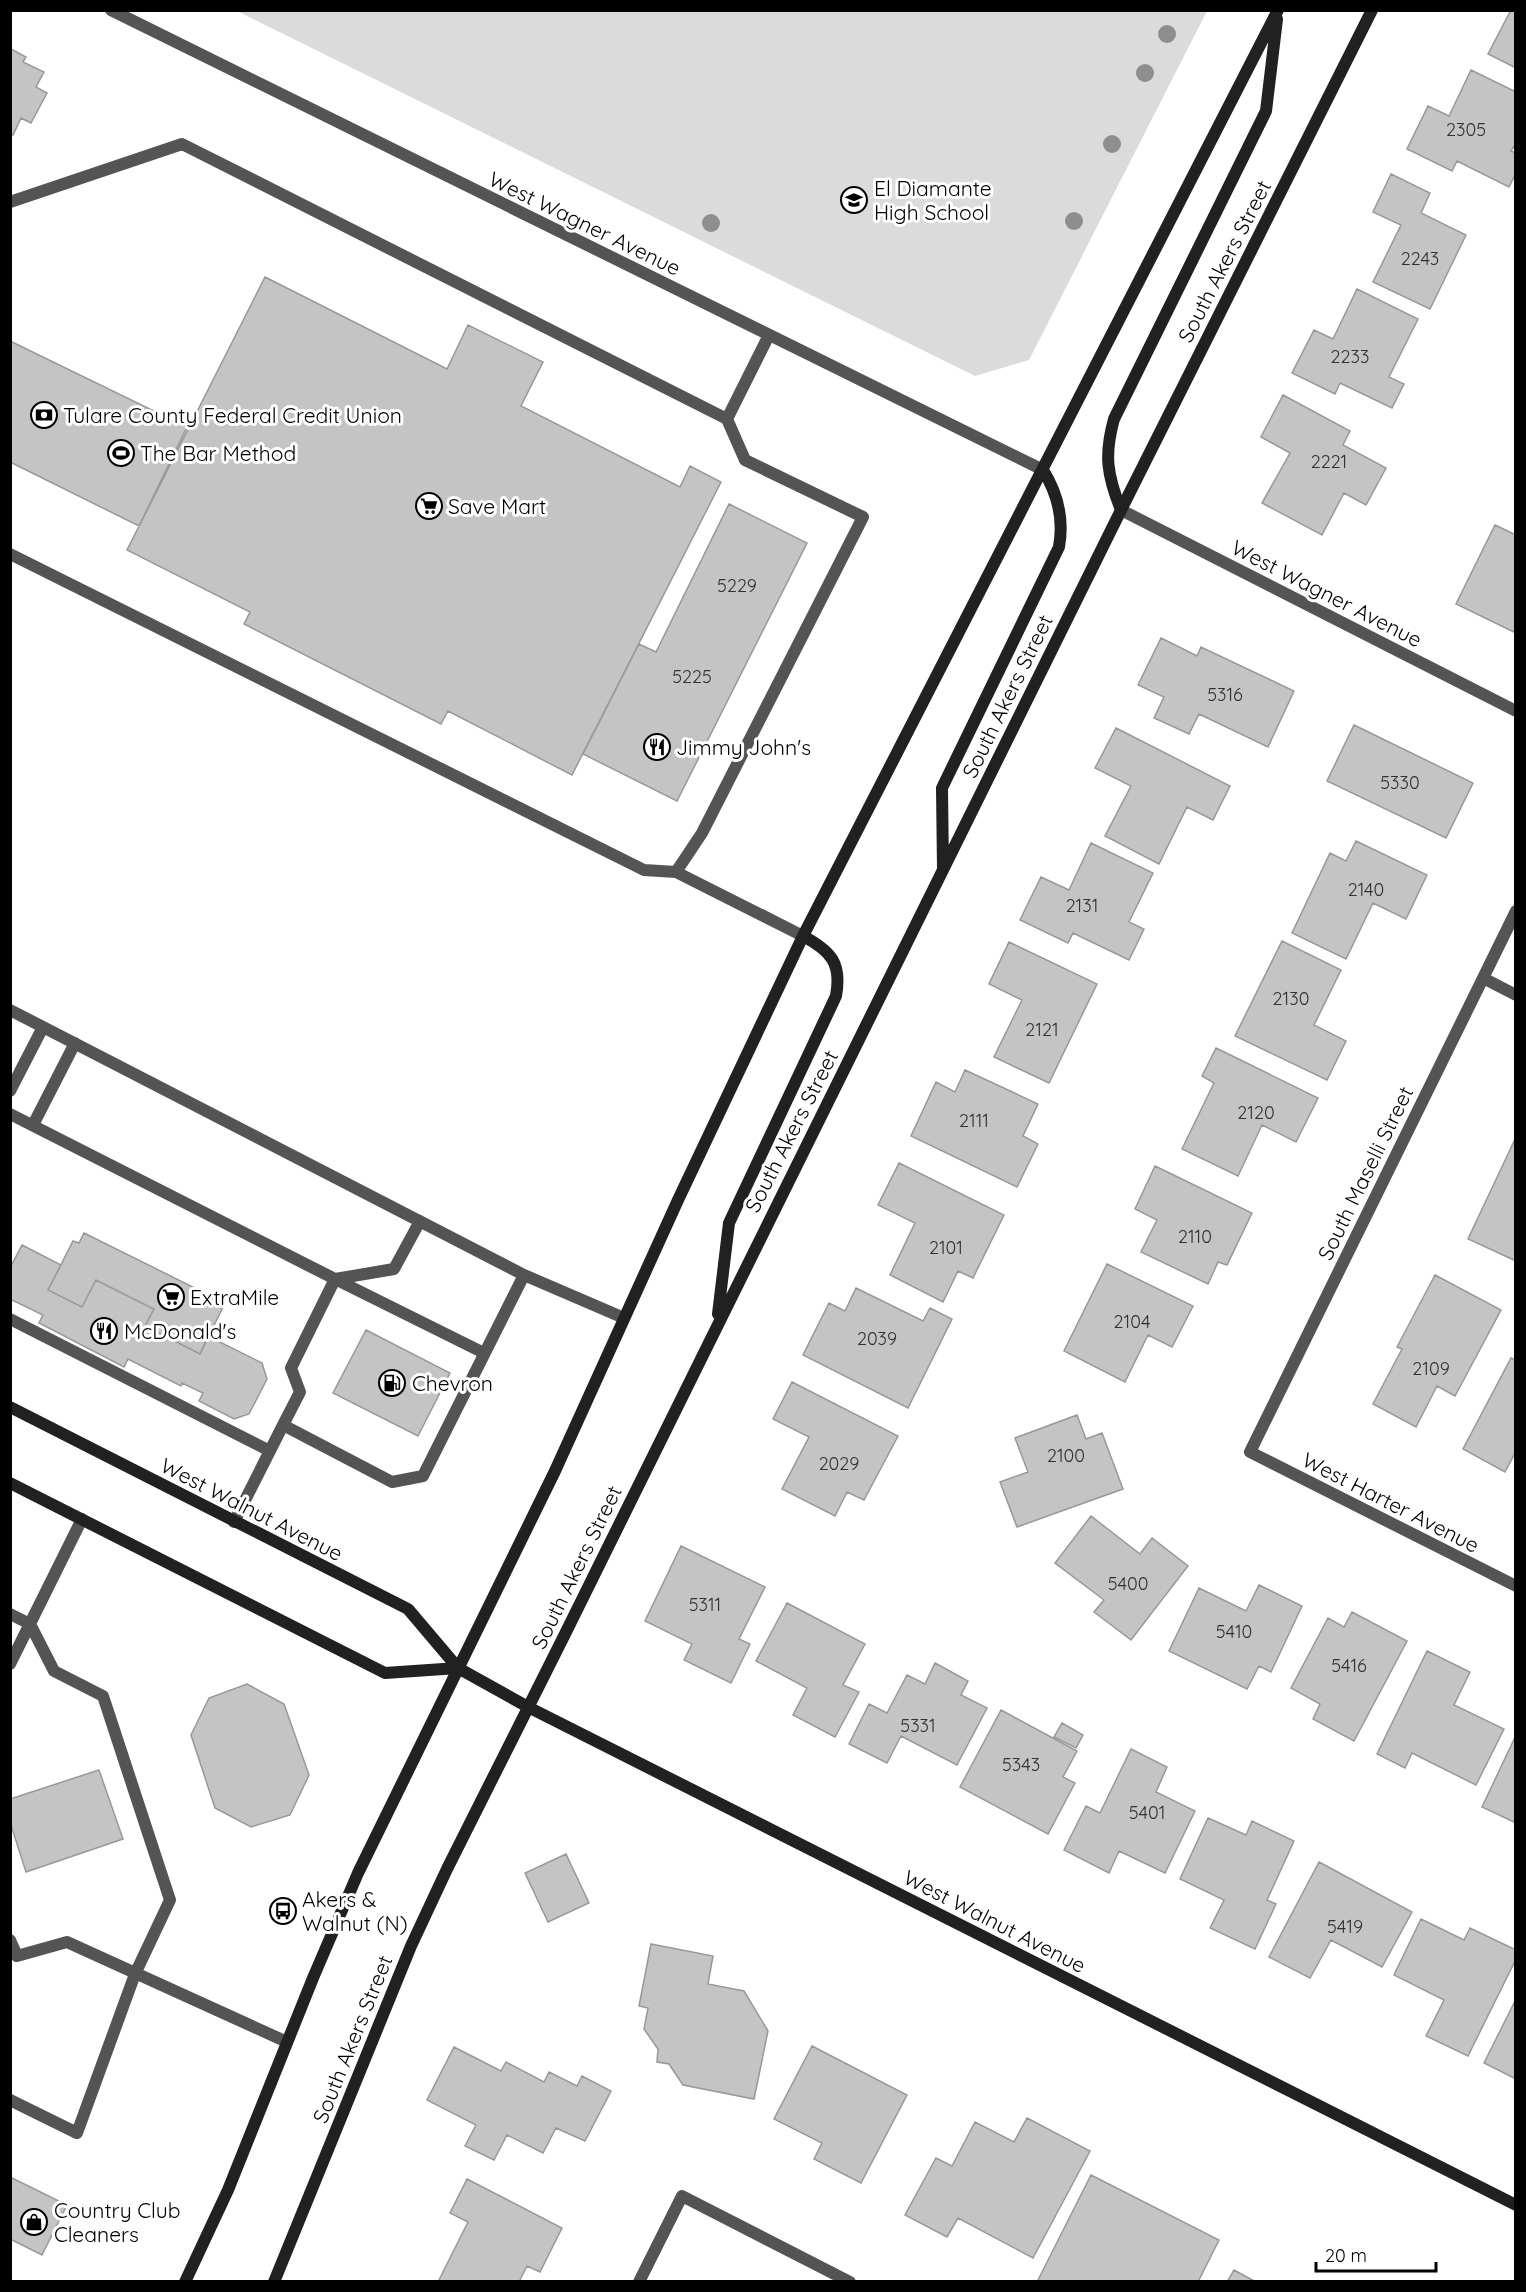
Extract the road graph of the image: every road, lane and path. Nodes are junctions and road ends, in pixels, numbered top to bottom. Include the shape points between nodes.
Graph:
1 (111, 10) edge
2 (1372, 10) edge
3 (1278, 11) edge
4 (10, 202) edge
5 (769, 335) junction
6 (727, 419) junction
7 (1042, 470) junction
8 (1121, 510) junction
9 (10, 554) edge
10 (1515, 711) edge
11 (943, 871) junction
12 (676, 872) junction
13 (1515, 911) edge
14 (803, 936) junction
15 (1483, 978) junction
16 (1515, 995) edge
17 (10, 1010) edge
18 (43, 1027) junction
19 (75, 1043) junction
20 (10, 1091) edge
21 (10, 1114) edge
22 (33, 1125) junction
23 (420, 1221) junction
24 (524, 1275) junction
25 (335, 1279) junction
26 (624, 1318) junction
27 (10, 1319) edge
28 (717, 1323) junction
29 (484, 1353) junction
30 (10, 1407) edge
31 (284, 1425) junction
32 (270, 1451) junction
33 (1250, 1452) joint
34 (10, 1484) edge
35 (82, 1519) junction
36 (234, 1522) junction
37 (1515, 1586) edge
38 (10, 1614) edge
39 (30, 1624) junction
40 (10, 1664) edge
41 (458, 1668) junction
42 (528, 1707) junction
43 (10, 1940) edge
44 (17, 1956) junction
45 (10, 1968) edge
46 (135, 1974) junction
47 (287, 2042) junction
48 (10, 2100) edge
49 (1515, 2205) edge
50 (185, 2282) edge
51 (274, 2282) edge
52 (639, 2282) edge
53 (850, 2282) edge

1 - 5 street, West Wagner Avenue
2 - 8 main road, South Akers Street
3 - 7 main road
3 - 8 main road via 1266,111 1114,419 1107,466
4 - 6 street via 182,144
5 - 6 street
5 - 7 street, West Wagner Avenue
6 - 12 street via 745,460 863,517 702,833
7 - 11 main road via 1060,511 1059,547 942,788
7 - 14 main road
8 - 10 street, West Wagner Avenue
8 - 11 main road, South Akers Street
9 - 12 street via 644,870
11 - 28 main road, South Akers Street
12 - 14 street
13 - 15 street, South Maselli Street
14 - 26 main road
14 - 28 main road via 822,946 834,960 838,977 836,996 729,1223
15 - 16 street
15 - 33 street, South Maselli Street
17 - 18 street
18 - 19 street
18 - 20 street
19 - 22 street
19 - 23 street
21 - 22 street
22 - 25 street
23 - 24 street
23 - 25 street via 394,1269
24 - 26 street
24 - 29 street
25 - 29 street
25 - 31 street via 291,1368 300,1392
26 - 41 main road via 555,1471
27 - 32 street
28 - 42 main road, South Akers Street
29 - 31 street via 423,1476 392,1482
30 - 36 main road, West Walnut Avenue
31 - 32 street
32 - 36 street
33 - 37 street, West Harter Avenue
34 - 35 main road
35 - 39 street
35 - 41 main road via 385,1672
36 - 41 main road, West Walnut Avenue via 408,1610
38 - 39 street
39 - 40 street
39 - 46 street via 54,1671 103,1696 170,1900
41 - 42 main road, West Walnut Avenue
41 - 47 main road via 358,1872
42 - 49 main road, West Walnut Avenue
42 - 51 main road, South Akers Street via 415,1937
43 - 44 street
44 - 45 street
44 - 46 street via 67,1942
46 - 47 street
46 - 48 street via 77,2133
47 - 50 main road via 228,2190
52 - 53 street via 682,2196

